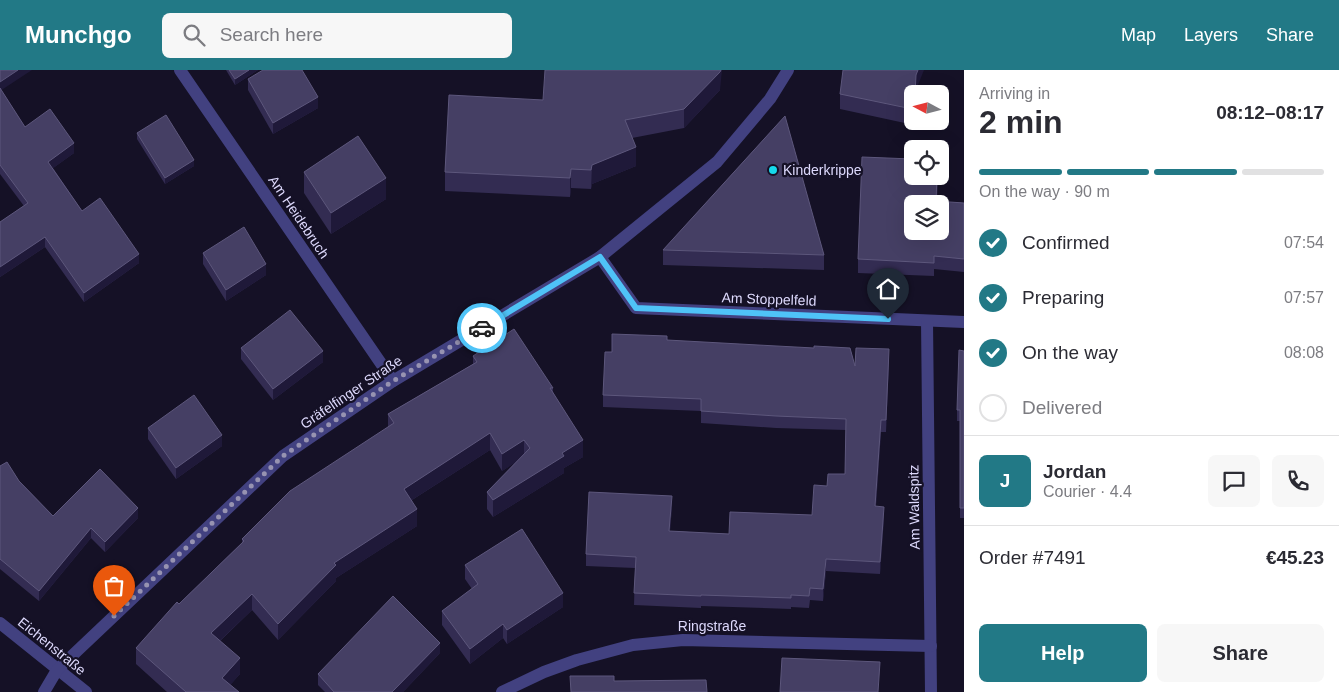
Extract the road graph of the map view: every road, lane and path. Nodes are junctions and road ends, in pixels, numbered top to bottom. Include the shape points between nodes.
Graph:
1 (180, 70) edge
2 (788, 70) edge
3 (600, 257) junction
4 (927, 321) junction
5 (964, 322) edge
6 (393, 381) junction
7 (0, 623) edge
8 (931, 646) junction
9 (57, 670) junction
10 (44, 692) edge
11 (86, 692) edge
12 (502, 692) edge
13 (931, 692) edge

1 - 6 street, Am Heidebruch
2 - 3 street, Gräfelfinger Straße via 770,99 717,162
3 - 4 street, Am Stoppelfeld via 636,308
3 - 6 street, Gräfelfinger Straße
4 - 5 street, Am Stoppelfeld
4 - 8 street, Am Waldspitz
6 - 9 street, Gräfelfinger Straße via 283,456
7 - 9 street, Eichenstraße
8 - 12 street, Ringstraße via 683,640 633,645 577,660
8 - 13 street, Am Waldspitz
9 - 10 street, Gräfelfinger Straße
9 - 11 street, Eichenstraße

